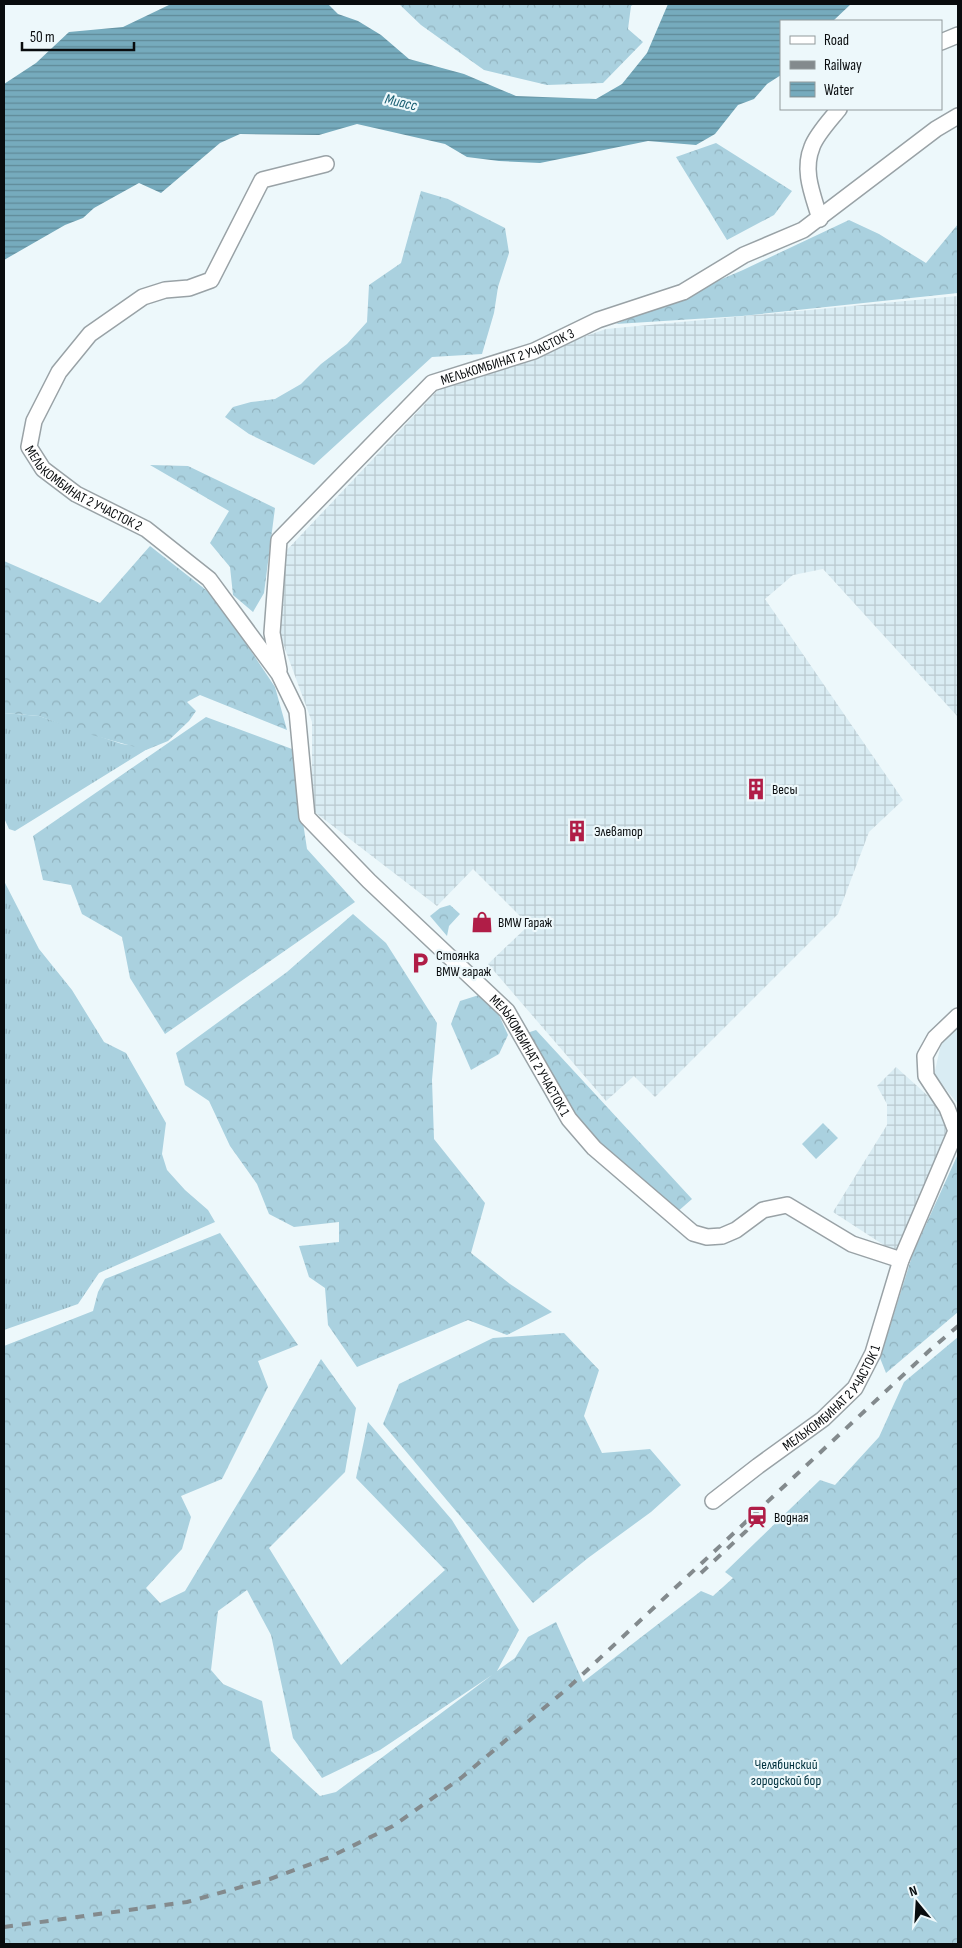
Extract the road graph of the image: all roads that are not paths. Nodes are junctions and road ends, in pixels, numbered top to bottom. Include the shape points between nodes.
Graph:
1 (958, 35) edge
2 (942, 42) edge
3 (838, 110) edge
4 (958, 116) edge
5 (326, 164) dead end
6 (820, 219) junction
7 (280, 674) junction
8 (958, 1016) edge
9 (901, 1260) junction
10 (713, 1502) dead end

1 - 2 street
3 - 6 street via 812,145 808,162 808,178
4 - 6 street, МЕЛЬКОМБИНАТ 2 УЧАСТОК 3 via 936,129
5 - 7 street, МЕЛЬКОМБИНАТ 2 УЧАСТОК 2 via 262,180 211,280 143,297 90,334 59,372 34,421 29,447 43,469 76,494 146,529 209,579
6 - 7 street, МЕЛЬКОМБИНАТ 2 УЧАСТОК 3 via 744,256 683,292 598,320 534,351 432,383 279,540 272,633
7 - 9 street, МЕЛЬКОМБИНАТ 2 УЧАСТОК 1 via 297,711 307,817 369,881 507,1011 569,1119 594,1148 693,1233 707,1237 722,1236 763,1210 787,1205 852,1244
8 - 9 street, МЕЛЬКОМБИНАТ 2 УЧАСТОК 1 via 935,1038 925,1056 926,1076 948,1108 956,1131
9 - 10 street, МЕЛЬКОМБИНАТ 2 УЧАСТОК 1 via 873,1353 855,1388 823,1419

